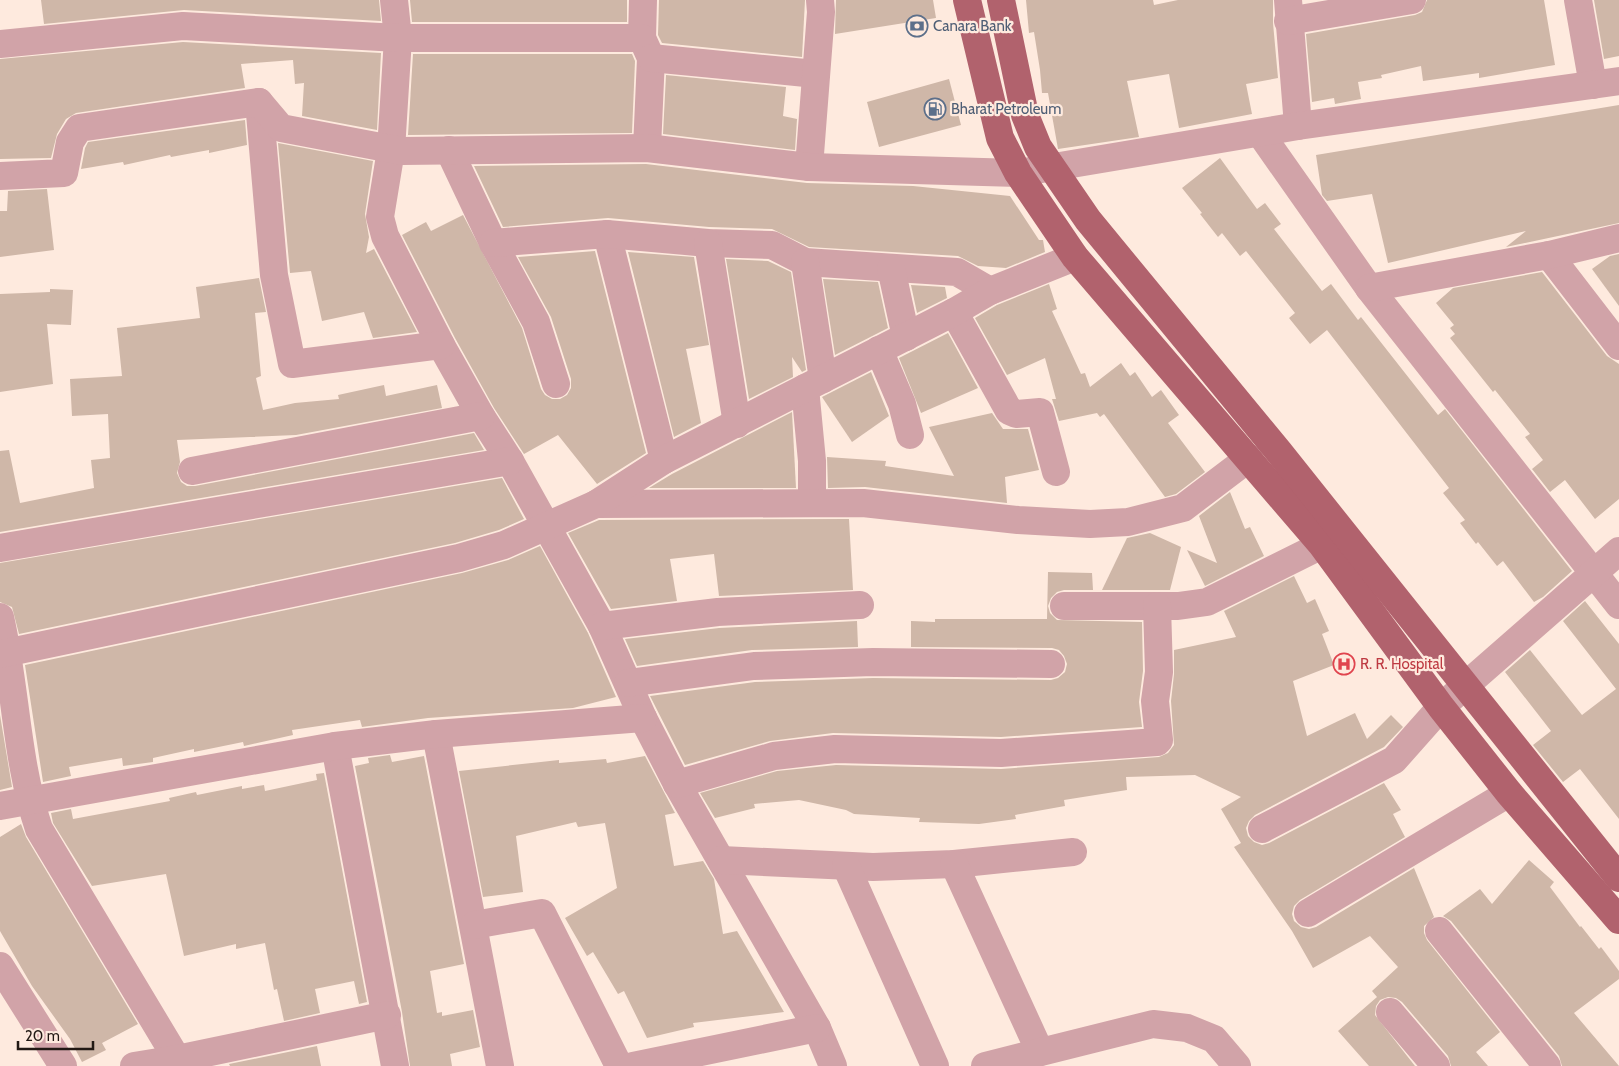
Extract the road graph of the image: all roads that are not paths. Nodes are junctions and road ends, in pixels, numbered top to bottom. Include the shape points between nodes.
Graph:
1 (394, 0) edge
2 (643, 0) edge
3 (820, 0) edge
4 (967, 0) edge
5 (1001, 0) edge
6 (1412, 0) edge
7 (1578, 0) edge
8 (1288, 11) edge
9 (398, 38) junction
10 (0, 44) edge
11 (646, 48) junction
12 (816, 74) junction
13 (1606, 83) edge
14 (259, 102) junction
15 (1298, 126) junction
16 (1260, 133) junction
17 (647, 148) junction
18 (391, 150) junction
19 (449, 150) junction
20 (1051, 166) junction
21 (809, 167) junction
22 (1018, 173) junction
23 (0, 176) edge
24 (607, 234) junction
25 (1619, 238) edge
26 (493, 243) junction
27 (708, 243) junction
28 (1549, 255) junction
29 (1076, 258) junction
30 (805, 262) junction
31 (891, 268) junction
32 (1370, 288) junction
33 (990, 291) junction
34 (954, 312) junction
35 (906, 337) junction
36 (441, 344) junction
37 (1619, 346) edge
38 (878, 350) junction
39 (556, 384) dead end
40 (814, 384) junction
41 (481, 416) junction
42 (737, 424) junction
43 (910, 435) dead end
44 (1249, 458) junction
45 (664, 460) junction
46 (510, 461) junction
47 (192, 471) dead end
48 (1056, 472) dead end
49 (596, 504) junction
50 (812, 504) junction
51 (546, 526) junction
52 (1322, 545) junction
53 (0, 548) edge
54 (1619, 551) edge
55 (1594, 573) junction
56 (860, 605) dead end
57 (1619, 605) edge
58 (1064, 606) dead end
59 (1157, 606) junction
60 (0, 618) edge
61 (602, 626) junction
62 (4, 653) edge
63 (1051, 664) dead end
64 (628, 683) junction
65 (1464, 687) junction
66 (1441, 707) junction
67 (643, 718) junction
68 (436, 734) junction
69 (335, 746) junction
70 (677, 784) junction
71 (1509, 793) junction
72 (29, 800) junction
73 (0, 806) edge
74 (1262, 829) dead end
75 (1073, 852) dead end
76 (721, 860) junction
77 (954, 864) junction
78 (846, 866) junction
79 (1619, 878) edge
80 (1308, 913) dead end
81 (1619, 920) edge
82 (474, 925) junction
83 (1439, 931) dead end
84 (0, 966) edge
85 (1390, 1012) dead end
86 (387, 1015) junction
87 (817, 1028) junction
88 (1040, 1052) junction
89 (225, 1058) edge
90 (177, 1059) junction
91 (63, 1066) edge
92 (134, 1066) edge
93 (395, 1066) edge
94 (500, 1066) edge
95 (619, 1066) edge
96 (633, 1066) edge
97 (833, 1066) edge
98 (935, 1066) edge
99 (985, 1066) edge
100 (1237, 1066) edge
101 (1436, 1066) edge
102 (1547, 1066) edge

1 - 9 street
2 - 11 street
3 - 12 street
4 - 22 main road via 1000,138
5 - 20 main road via 1025,115 1038,147
6 - 8 street
7 - 13 street
8 - 15 street
9 - 10 street via 183,26
9 - 11 street
9 - 18 street
11 - 12 street
11 - 17 street
12 - 21 street
13 - 15 street
14 - 18 street via 281,128
14 - 23 street via 79,128 70,142 64,173
14 - 36 street via 274,275 292,364
15 - 16 street
16 - 20 street
16 - 32 street
17 - 19 street
17 - 21 street
18 - 19 street
18 - 36 street via 380,217 385,236
19 - 26 street
20 - 22 street
20 - 65 main road via 1088,220 1279,452
21 - 22 street
22 - 29 main road
24 - 26 street
24 - 27 street
24 - 45 street
25 - 28 street
26 - 39 street via 536,322
27 - 30 street via 772,245
27 - 42 street
28 - 32 street
28 - 37 street
29 - 33 street
29 - 44 main road
30 - 31 street
30 - 40 street
31 - 33 street via 957,272
31 - 35 street
32 - 55 street
33 - 34 street
34 - 35 street
34 - 48 street via 1009,411 1016,414 1040,412
35 - 38 street
36 - 41 street
38 - 40 street
38 - 43 street via 902,404
40 - 42 street
40 - 50 street
41 - 46 street
41 - 47 street
42 - 45 street
44 - 50 street via 1183,508 1128,522 1090,524 1018,520 864,504
44 - 52 main road
45 - 49 street
46 - 51 street
46 - 53 street
49 - 50 street
49 - 51 street
51 - 61 street
51 - 62 street via 504,545 459,558
52 - 59 street via 1220,597 1193,605
52 - 66 main road
54 - 55 street
55 - 57 street
55 - 65 street
56 - 61 street via 718,612
58 - 59 street
59 - 70 street via 1157,742 1001,753 835,749 774,756
60 - 62 street
61 - 64 street
62 - 72 street
63 - 64 street via 873,662 764,666
64 - 67 street
65 - 66 street
65 - 79 main road
66 - 71 main road
66 - 74 street via 1394,760
67 - 68 street
67 - 70 street
68 - 69 street
68 - 82 street
69 - 72 street
69 - 86 street
70 - 76 street
71 - 80 street
71 - 81 main road
72 - 73 street
72 - 90 street via 39,829
75 - 77 street
76 - 78 street
76 - 87 street
77 - 78 street
77 - 88 street
78 - 98 street
82 - 94 street
82 - 95 street via 542,913
83 - 102 street
84 - 91 street
85 - 101 street
86 - 89 street
86 - 93 street
87 - 96 street
87 - 97 street
88 - 99 street
88 - 100 street via 1154,1024 1187,1028 1214,1038
89 - 90 street
90 - 92 street

